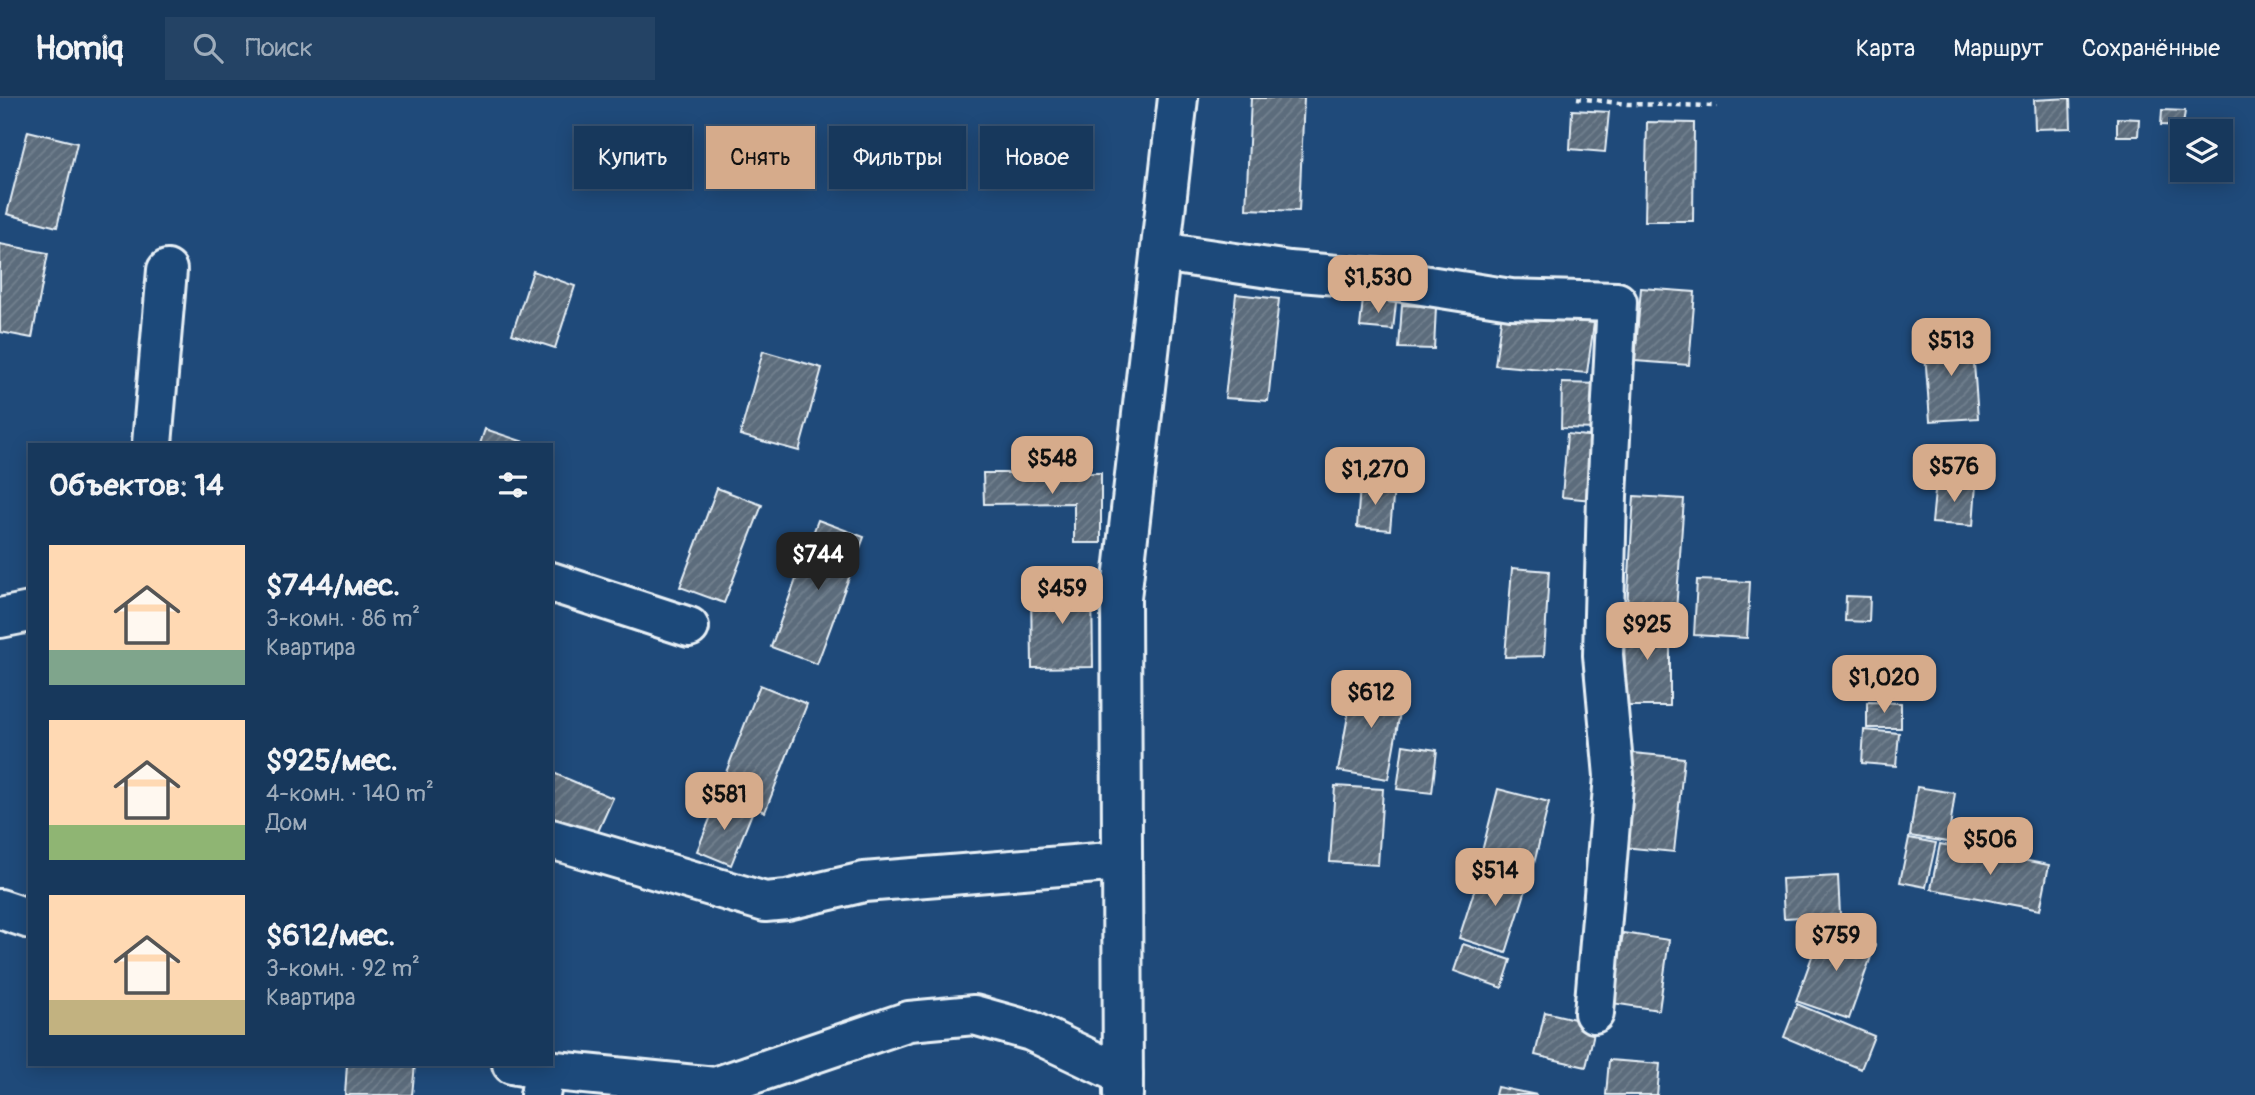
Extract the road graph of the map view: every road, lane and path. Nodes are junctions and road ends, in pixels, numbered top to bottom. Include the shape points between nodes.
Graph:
1 (1178, 98) edge
2 (1577, 98) edge
3 (1717, 106) dead end
4 (1161, 252) junction
5 (167, 270) dead end
6 (152, 443) edge
7 (553, 583) edge
8 (28, 612) edge
9 (0, 618) edge
10 (689, 627) dead end
11 (553, 840) edge
12 (1122, 861) junction
13 (0, 909) edge
14 (28, 918) edge
15 (1594, 1013) dead end
16 (532, 1076) edge
17 (1123, 1085) edge

1 - 4 street
2 - 3 path
4 - 12 street via 1121,598
4 - 15 street via 1511,299 1617,302 1603,655 1614,776
5 - 6 street
7 - 10 street
8 - 9 street
11 - 12 street via 765,902 864,882
12 - 17 street
13 - 14 street
16 - 17 street via 715,1087 909,1021 974,1015 1031,1031

